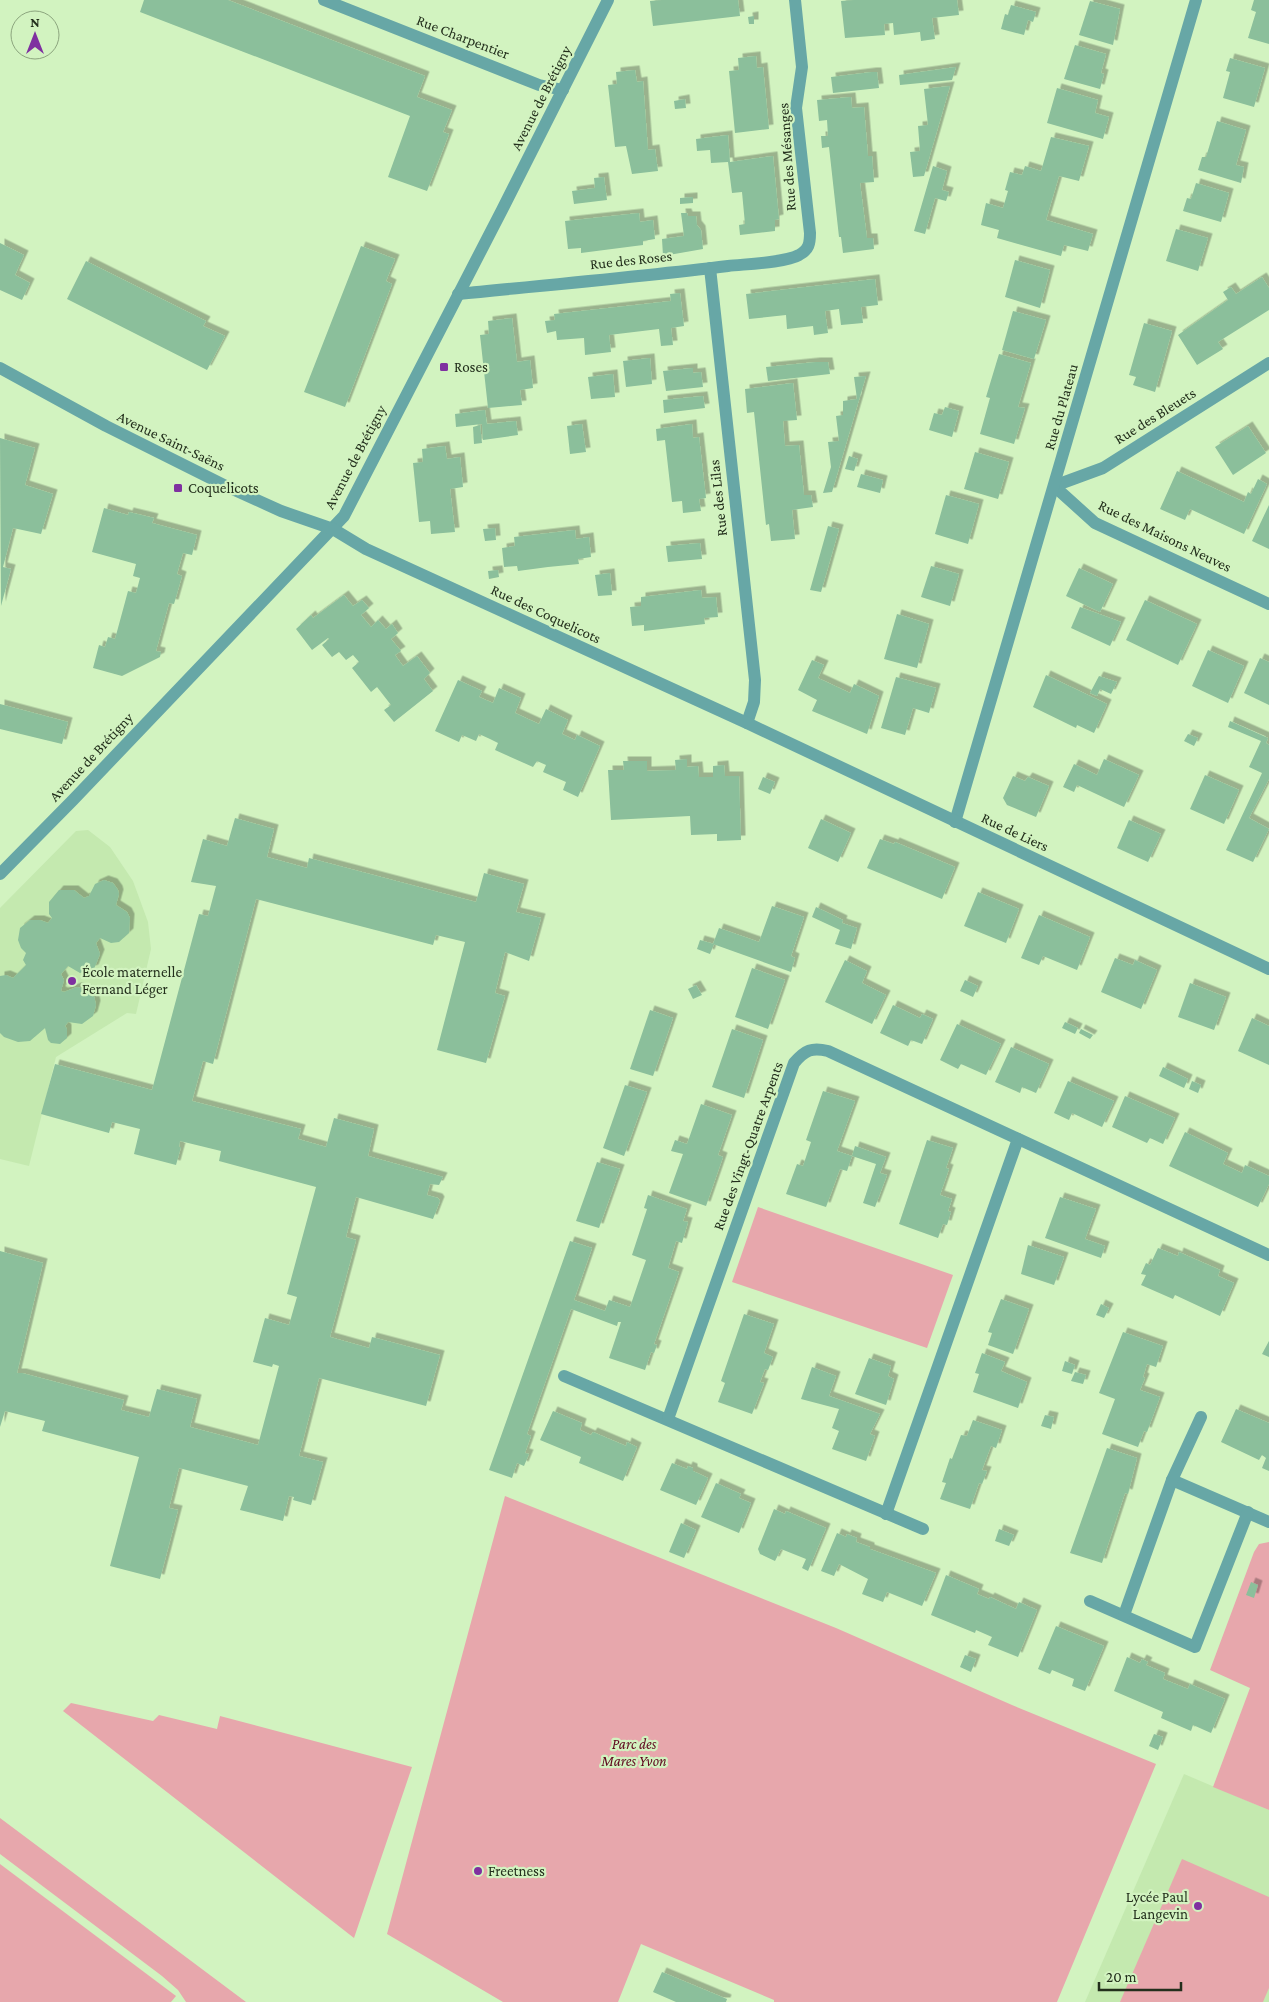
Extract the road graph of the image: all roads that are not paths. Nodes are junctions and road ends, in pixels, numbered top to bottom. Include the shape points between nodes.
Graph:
1 (324, 0) edge
2 (608, 0) edge
3 (795, 0) edge
4 (1196, 0) edge
5 (563, 90) junction
6 (806, 251) joint
7 (710, 268) junction
8 (458, 294) junction
9 (1269, 363) edge
10 (0, 368) edge
11 (1054, 486) junction
12 (333, 529) junction
13 (1269, 604) edge
14 (747, 724) junction
15 (956, 822) junction
16 (0, 874) edge
17 (1269, 969) edge
18 (1018, 1139) junction
19 (1269, 1255) edge
20 (564, 1376) dead end
21 (1201, 1417) dead end
22 (668, 1419) junction
23 (1172, 1480) junction
24 (1248, 1512) junction
25 (886, 1514) junction
26 (1269, 1522) edge
27 (923, 1529) dead end
28 (1090, 1601) dead end
29 (1124, 1616) junction

1 - 5 street, Rue Charpentier via 539,85
2 - 5 street, Avenue de Brétigny
3 - 6 street, Rue des Mésanges via 802,67 796,108 810,233
4 - 11 street, Rue du Plateau
5 - 8 street, Avenue de Brétigny
6 - 7 street, Rue des Roses via 785,259
7 - 8 street, Rue des Roses
7 - 14 street, Rue des Lilas via 754,680 754,702
8 - 12 street, Avenue de Brétigny via 349,506
9 - 11 street, Rue des Bleuets via 1103,468
10 - 12 street, Avenue Saint-Saëns via 226,486 281,511
11 - 13 street, Rue des Maisons Neuves via 1095,523
11 - 15 street, Rue du Plateau
12 - 14 street, Rue des Coquelicots via 366,549
12 - 16 street, Avenue de Brétigny
14 - 15 street, Rue de Liers
15 - 17 street, Rue de Liers
18 - 19 street, Rue des Vingt-Quatre Arpents
18 - 22 street, Rue des Vingt-Quatre Arpents via 828,1051 816,1048 803,1052 794,1063
18 - 25 street
20 - 22 street
21 - 23 street
22 - 25 street
23 - 24 street
23 - 29 street
24 - 26 street
24 - 29 street via 1195,1646
25 - 27 street
28 - 29 street

